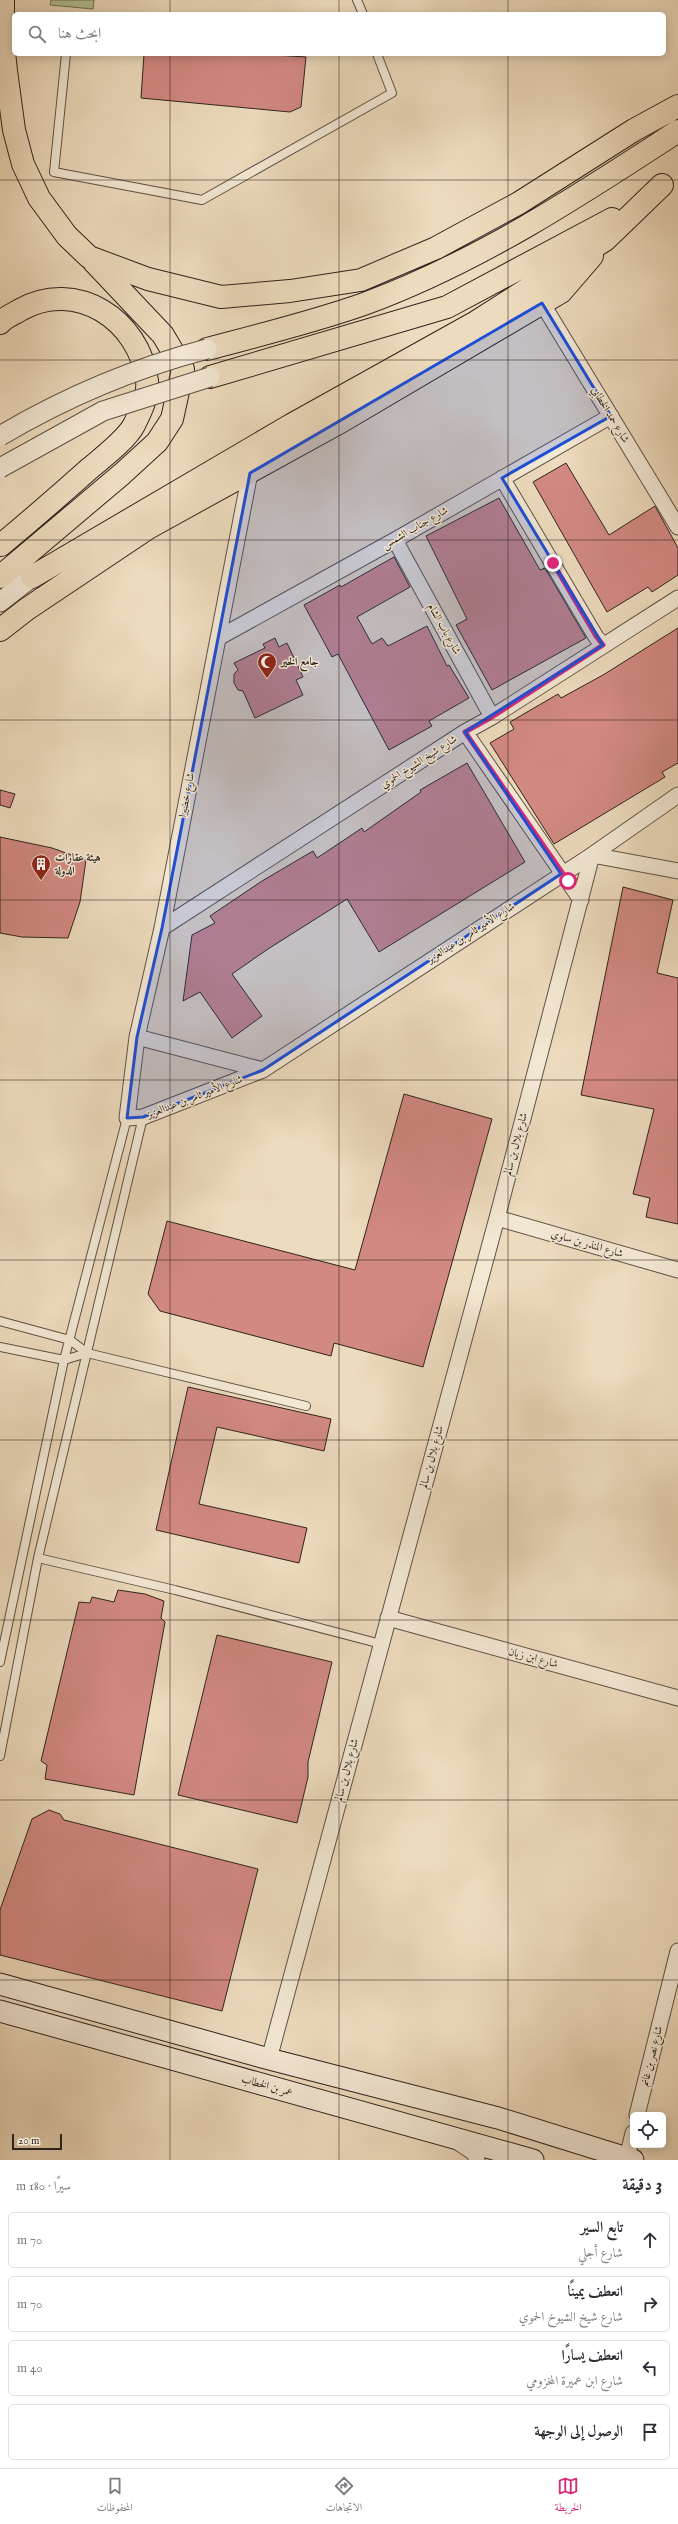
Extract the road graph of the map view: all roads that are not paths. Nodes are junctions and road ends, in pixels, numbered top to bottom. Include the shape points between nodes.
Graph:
1 (3, 0) edge
2 (357, 0) edge
3 (362, 12) edge
4 (9, 43) edge
5 (66, 56) edge
6 (378, 56) edge
7 (678, 106) edge
8 (678, 131) edge
9 (670, 180) edge
10 (605, 240) junction
11 (90, 258) junction
12 (542, 303) junction
13 (0, 323) edge
14 (208, 349) joint
15 (210, 377) joint
16 (611, 416) junction
17 (0, 436) edge
18 (0, 468) edge
19 (250, 472) junction
20 (502, 478) junction
21 (678, 527) edge
22 (395, 540) junction
23 (1, 546) edge
24 (0, 576) edge
25 (32, 577) joint
26 (678, 598) edge
27 (0, 602) edge
28 (0, 630) edge
29 (218, 638) junction
30 (603, 645) junction
31 (492, 717) junction
32 (465, 732) junction
33 (678, 795) edge
34 (592, 855) junction
35 (678, 872) edge
36 (561, 874) junction
37 (580, 900) junction
38 (162, 928) junction
39 (137, 1037) junction
40 (263, 1070) junction
41 (143, 1117) junction
42 (127, 1118) junction
43 (497, 1218) junction
44 (678, 1270) edge
45 (0, 1321) edge
46 (70, 1340) junction
47 (0, 1347) edge
48 (87, 1353) junction
49 (64, 1360) junction
50 (306, 1406) dead end
51 (38, 1558) junction
52 (388, 1618) junction
53 (381, 1644) junction
54 (0, 1662) edge
55 (678, 1698) edge
56 (0, 1756) edge
57 (678, 1951) edge
58 (0, 1984) edge
59 (0, 2011) edge
60 (269, 2058) junction
61 (638, 2112) edge
62 (450, 2136) junction
63 (631, 2148) edge
64 (524, 2159) edge
65 (630, 2159) edge
66 (478, 2160) edge

1 - 4 main road
2 - 3 lane
4 - 11 main road via 14,130 23,164 39,198 67,236
5 - 6 lane via 54,172 202,200 392,93
7 - 11 main road via 634,130 519,203 436,248 361,280 290,291 221,297 148,279
8 - 14 main road via 618,171 520,229 441,270 378,298
9 - 10 main road
9 - 15 main road via 609,222 448,307
10 - 12 main road via 561,292
10 - 25 main road via 476,322 291,425
11 - 24 main road via 163,335 183,369 172,419 157,442 122,474
12 - 16 street, شارع حمد الخطابي
12 - 19 main road
13 - 23 main road via 34,302 60,298 87,303 109,312 127,333 139,354 147,382 144,400 133,426 106,454
14 - 17 street, bridge via 162,361 93,389
15 - 18 street, bridge via 103,411
16 - 20 street, شارع جناب الشمس
16 - 21 street, شارع حمد الخطابي
19 - 28 main road via 148,528
19 - 29 street, شارع خضيرا
20 - 22 street, شارع جناب الشمس
20 - 30 street
22 - 29 street, شارع جناب الشمس
22 - 31 street, شارع باب الشام
25 - 27 street
26 - 30 street, شارع شيخ الشيوخ الحموي
29 - 38 street, شارع خضيرا
30 - 31 street, شارع شيخ الشيوخ الحموي
31 - 32 street, شارع شيخ الشيوخ الحموي
32 - 36 street
32 - 38 street, شارع شيخ الشيوخ الحموي
33 - 34 street, شارع الأمير ثامر بن عبدالعزيز
34 - 35 street
34 - 36 street, شارع الأمير ثامر بن عبدالعزيز
34 - 37 street, شارع بلال بن سالم
36 - 37 street
36 - 40 street, شارع الأمير ثامر بن عبدالعزيز
37 - 43 street, شارع بلال بن سالم
38 - 39 street, شارع خضيرا
39 - 40 street, شارع الأمير ثامر بن عبدالعزيز
39 - 42 street, شارع خضيرا
40 - 41 street, شارع الأمير ثامر بن عبدالعزيز
41 - 42 street, شارع الأمير ثامر بن عبدالعزيز
41 - 48 lane
42 - 46 lane
43 - 44 street, شارع المنذر بن ساوي
43 - 52 street, شارع بلال بن سالم
45 - 46 lane
46 - 48 lane
46 - 49 lane
47 - 49 lane
48 - 49 lane
48 - 50 lane
48 - 51 lane
49 - 54 lane
51 - 53 lane via 175,1590
51 - 56 lane
52 - 53 street, شارع بلال بن سالم
52 - 55 street, شارع ابن زيان
53 - 60 street, شارع بلال بن سالم
57 - 61 street, شارع نصر بن غانم
58 - 60 main road
59 - 62 main road, عمر بن الخطاب
60 - 65 main road via 498,2118
62 - 64 main road, عمر بن الخطاب
62 - 66 street via 474,2153
63 - 65 street

